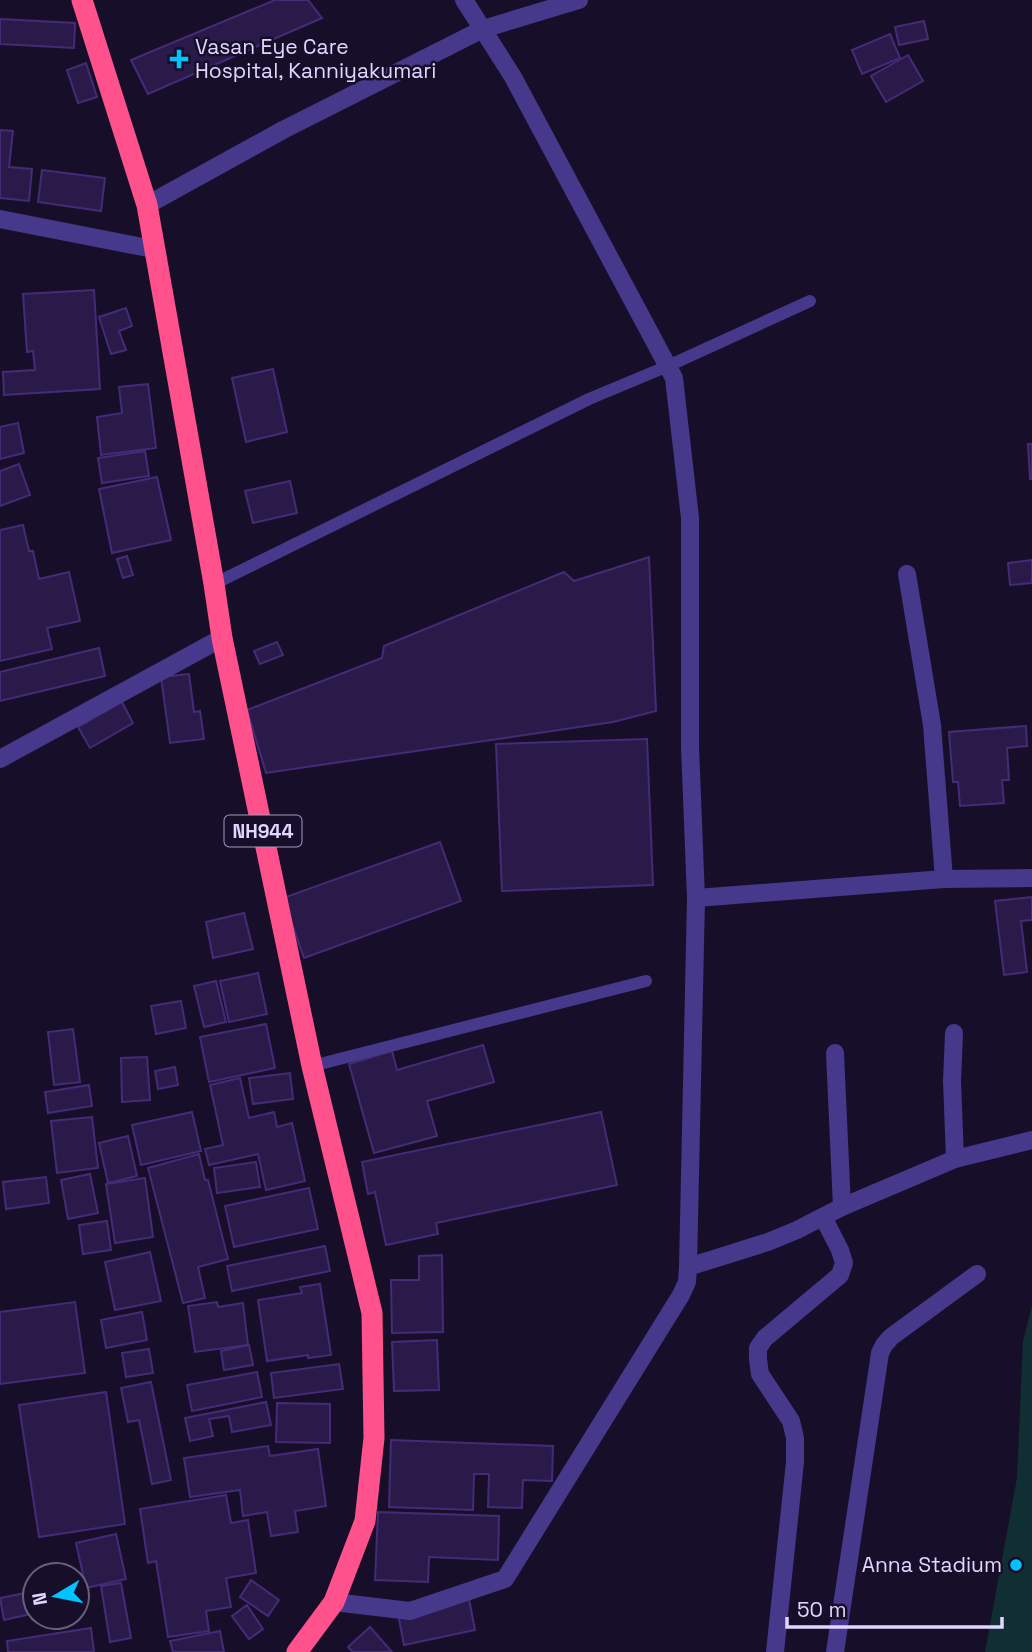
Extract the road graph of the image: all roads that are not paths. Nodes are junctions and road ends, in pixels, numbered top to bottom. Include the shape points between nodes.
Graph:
1 (82, 0) edge
2 (464, 0) edge
3 (579, 0) edge
4 (483, 29) junction
5 (147, 205) junction
6 (0, 219) edge
7 (153, 249) junction
8 (810, 301) dead end
9 (668, 366) junction
10 (907, 574) dead end
11 (214, 584) junction
12 (222, 638) junction
13 (0, 759) edge
14 (1032, 878) edge
15 (944, 880) junction
16 (696, 898) junction
17 (646, 981) dead end
18 (954, 1033) dead end
19 (835, 1053) dead end
20 (312, 1066) junction
21 (1032, 1140) edge
22 (955, 1159) junction
23 (842, 1207) junction
24 (823, 1217) junction
25 (688, 1267) junction
26 (977, 1274) dead end
27 (334, 1602) junction
28 (297, 1652) edge
29 (775, 1652) edge
30 (835, 1652) edge

1 - 5 highway, NH944
2 - 4 street
3 - 4 street
4 - 5 street
4 - 9 street
5 - 7 highway, NH944
6 - 7 street
7 - 11 highway, NH944
8 - 9 lane
9 - 11 lane via 589,399
9 - 16 street via 674,378 690,517 690,747
10 - 15 street via 932,726
11 - 12 highway, NH944
12 - 13 street
12 - 20 highway, NH944
14 - 15 street
15 - 16 street
16 - 25 street
17 - 20 lane
18 - 22 street
19 - 23 street
20 - 27 highway, NH944 via 372,1313 374,1438 365,1521
21 - 22 street
22 - 23 street
23 - 24 street
24 - 25 street via 768,1242
24 - 29 street via 844,1263 839,1275 758,1349 761,1374 791,1421 794,1438
25 - 27 street via 681,1295 505,1579 411,1611
26 - 30 street via 891,1337 880,1353
27 - 28 highway, NH944

